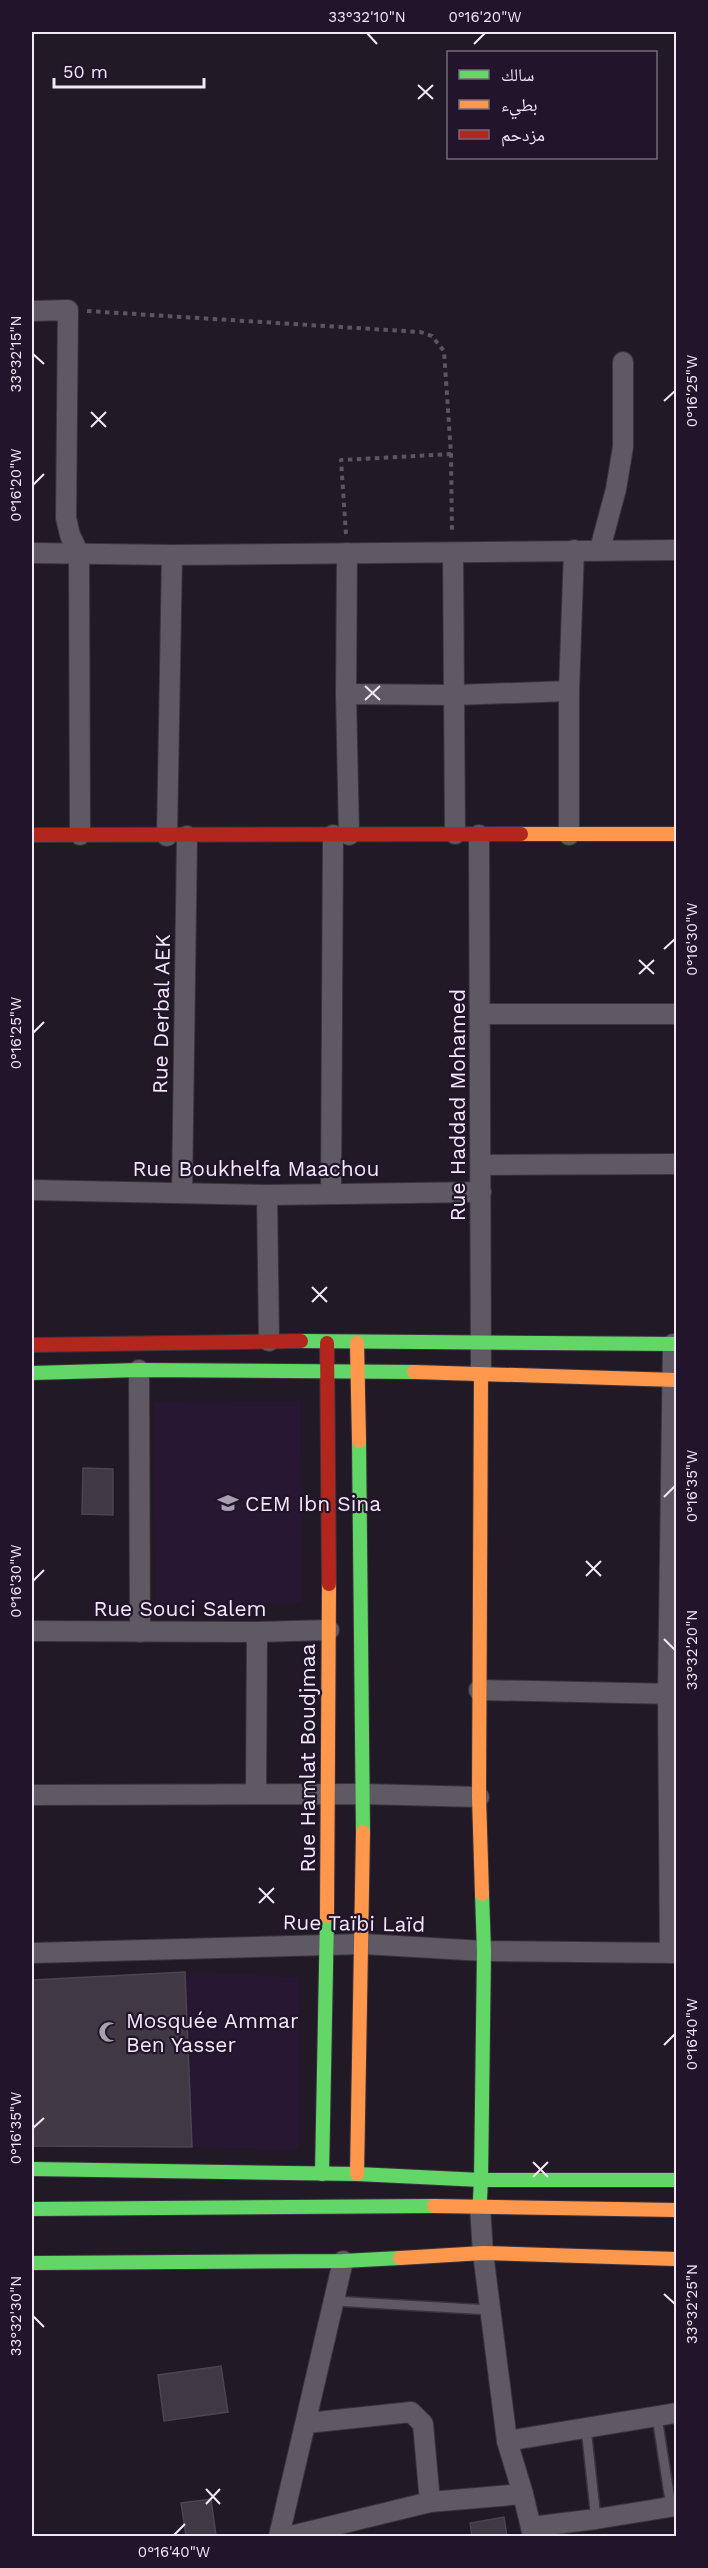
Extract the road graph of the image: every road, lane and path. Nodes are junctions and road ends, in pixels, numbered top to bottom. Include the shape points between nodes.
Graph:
1 (68, 310) junction
2 (32, 312) edge
3 (623, 362) dead end
4 (451, 454) junction
5 (600, 549) junction
6 (574, 550) junction
7 (676, 550) edge
8 (347, 553) junction
9 (453, 553) junction
10 (32, 554) edge
11 (79, 554) junction
12 (172, 555) junction
13 (569, 691) junction
14 (346, 694) junction
15 (455, 695) junction
16 (455, 834) junction
17 (676, 834) edge
18 (32, 835) edge
19 (80, 835) junction
20 (341, 835) junction
21 (569, 835) junction
22 (167, 836) junction
23 (187, 836) junction
24 (479, 836) junction
25 (481, 1014) junction
26 (676, 1014) edge
27 (676, 1164) edge
28 (482, 1165) junction
29 (32, 1190) edge
30 (331, 1192) junction
31 (481, 1192) junction
32 (182, 1193) junction
33 (267, 1195) junction
34 (268, 1341) junction
35 (327, 1343) junction
36 (357, 1343) junction
37 (480, 1344) junction
38 (675, 1344) edge
39 (32, 1345) edge
40 (139, 1370) junction
41 (327, 1370) junction
42 (357, 1370) junction
43 (32, 1373) edge
44 (481, 1376) junction
45 (674, 1380) edge
46 (329, 1630) junction
47 (32, 1631) edge
48 (140, 1632) junction
49 (257, 1632) junction
50 (479, 1690) junction
51 (672, 1694) edge
52 (256, 1794) junction
53 (327, 1794) junction
54 (364, 1794) junction
55 (32, 1795) edge
56 (479, 1797) junction
57 (363, 1944) junction
58 (327, 1945) junction
59 (484, 1951) junction
60 (32, 1953) edge
61 (673, 1953) edge
62 (32, 2169) edge
63 (322, 2174) junction
64 (357, 2174) junction
65 (481, 2180) junction
66 (676, 2180) edge
67 (480, 2206) junction
68 (32, 2209) edge
69 (676, 2210) edge
70 (483, 2253) junction
71 (676, 2259) edge
72 (343, 2261) junction
73 (32, 2263) edge
74 (334, 2301) junction
75 (490, 2310) junction
76 (676, 2413) edge
77 (657, 2416) junction
78 (307, 2423) junction
79 (586, 2428) junction
80 (507, 2441) junction
81 (523, 2494) junction
82 (430, 2502) junction
83 (674, 2507) edge
84 (286, 2511) junction
85 (596, 2519) junction
86 (532, 2532) edge
87 (279, 2536) edge
88 (291, 2536) edge

1 - 2 street
1 - 4 path via 420,332 432,336 444,351
1 - 11 street via 66,518
3 - 5 street via 623,447
4 - 8 path via 341,460
4 - 9 path
5 - 6 street
5 - 7 street
6 - 9 street
6 - 13 street
8 - 9 street
8 - 12 street
8 - 14 street
9 - 15 street
10 - 11 street
11 - 12 street
11 - 19 street
12 - 22 street
13 - 15 street
13 - 21 street
14 - 15 street
14 - 20 street
15 - 16 street
16 - 20 street
16 - 24 street
17 - 21 street
18 - 19 street
19 - 22 street
20 - 23 street
20 - 30 street
21 - 24 street
22 - 23 street
23 - 32 street, Rue Derbal AEK
24 - 25 street, Rue Haddad Mohamed
25 - 26 street
25 - 28 street, Rue Haddad Mohamed
27 - 28 street
28 - 31 street, Rue Haddad Mohamed
29 - 32 street, Rue Boukhelfa Maachou
30 - 31 street, Rue Boukhelfa Maachou
30 - 33 street, Rue Boukhelfa Maachou
31 - 37 street, Rue Haddad Mohamed
32 - 33 street, Rue Boukhelfa Maachou
33 - 34 street
34 - 35 street
34 - 39 street
35 - 36 street
35 - 41 street, Rue Hamlat Boudjmaa
36 - 37 street
36 - 42 street
37 - 38 street
37 - 44 street, Rue Haddad Mohamed
38 - 45 street
40 - 41 street
40 - 43 street
40 - 48 street
41 - 42 street
41 - 46 street, Rue Hamlat Boudjmaa
42 - 44 street
42 - 54 street
44 - 45 street
44 - 50 street
45 - 51 street
46 - 49 street, Rue Souci Salem
46 - 53 street, Rue Hamlat Boudjmaa
47 - 48 street, Rue Souci Salem
48 - 49 street, Rue Souci Salem
49 - 52 street
50 - 51 street
50 - 56 street
51 - 61 street
52 - 53 street
52 - 55 street
53 - 54 street
53 - 58 street, Rue Hamlat Boudjmaa
54 - 56 street
54 - 57 street
56 - 59 street
57 - 58 street, Rue Taïbi Laïd
57 - 59 street, Rue Taïbi Laïd
57 - 64 street
58 - 60 street, Rue Taïbi Laïd
58 - 63 street, Rue Hamlat Boudjmaa
59 - 61 street, Rue Taïbi Laïd
59 - 65 street
62 - 63 street
63 - 64 street
64 - 65 street
65 - 66 street
65 - 67 street
67 - 68 street
67 - 69 street
67 - 70 street
70 - 71 street
70 - 72 street
70 - 75 street
72 - 73 street
72 - 74 street
74 - 75 lane
74 - 78 street
75 - 80 street
76 - 77 street
77 - 79 street
77 - 83 lane
78 - 82 street via 411,2412 423,2424
78 - 84 street
79 - 80 street
79 - 85 lane
80 - 81 street
81 - 82 street
81 - 86 street
82 - 88 street
83 - 85 street
84 - 87 street
84 - 88 street
85 - 86 street

